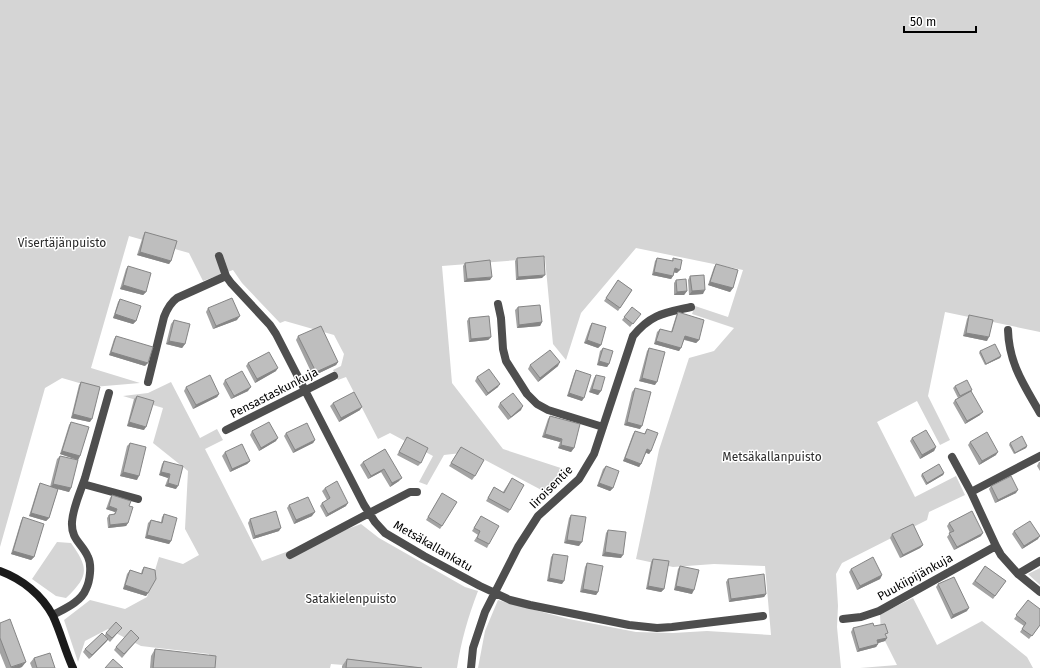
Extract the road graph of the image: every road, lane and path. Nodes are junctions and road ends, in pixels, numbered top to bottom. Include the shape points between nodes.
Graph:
1 (219, 256) dead end
2 (226, 276) junction
3 (498, 304) dead end
4 (691, 307) dead end
5 (1008, 330) dead end
6 (334, 376) dead end
7 (148, 382) dead end
8 (305, 391) junction
9 (109, 393) dead end
10 (1040, 413) edge
11 (603, 427) junction
12 (226, 430) dead end
13 (1040, 456) edge
14 (952, 457) dead end
15 (83, 484) junction
16 (417, 492) dead end
17 (971, 492) junction
18 (138, 499) dead end
19 (368, 513) junction
20 (996, 546) junction
21 (290, 555) dead end
22 (1040, 561) edge
23 (0, 571) edge
24 (1018, 574) junction
25 (1040, 592) edge
26 (494, 593) junction
27 (53, 615) junction
28 (763, 616) dead end
29 (843, 619) dead end
30 (73, 668) edge
31 (471, 668) edge

1 - 2 street, Metsäkallankatu
2 - 7 street via 171,302 164,317
2 - 8 street, Metsäkallankatu via 270,325
3 - 11 street via 502,318 506,361 527,394 548,410
4 - 11 street, Iiroisentie via 650,319 634,336
5 - 10 street via 1008,345 1016,370
6 - 8 street, Pensastaskunkuja
8 - 12 street, Pensastaskunkuja
8 - 19 street, Metsäkallankatu
9 - 15 street
11 - 26 street, Iiroisentie via 594,454 579,479 538,516
13 - 17 street
14 - 17 street
15 - 18 street
15 - 27 street via 73,513 72,532 89,558 89,580 86,590 80,597
16 - 19 street via 410,492
17 - 20 street
19 - 21 street
19 - 26 street, Metsäkallankatu via 384,533
20 - 24 street
20 - 29 street, Puukiipijänkuja via 879,611
22 - 24 street
23 - 27 street via 20,580 44,602
24 - 25 street
26 - 28 street, Metsäkallankatu via 530,606 657,628
26 - 31 street, Iiroisentie via 473,648
27 - 30 street

